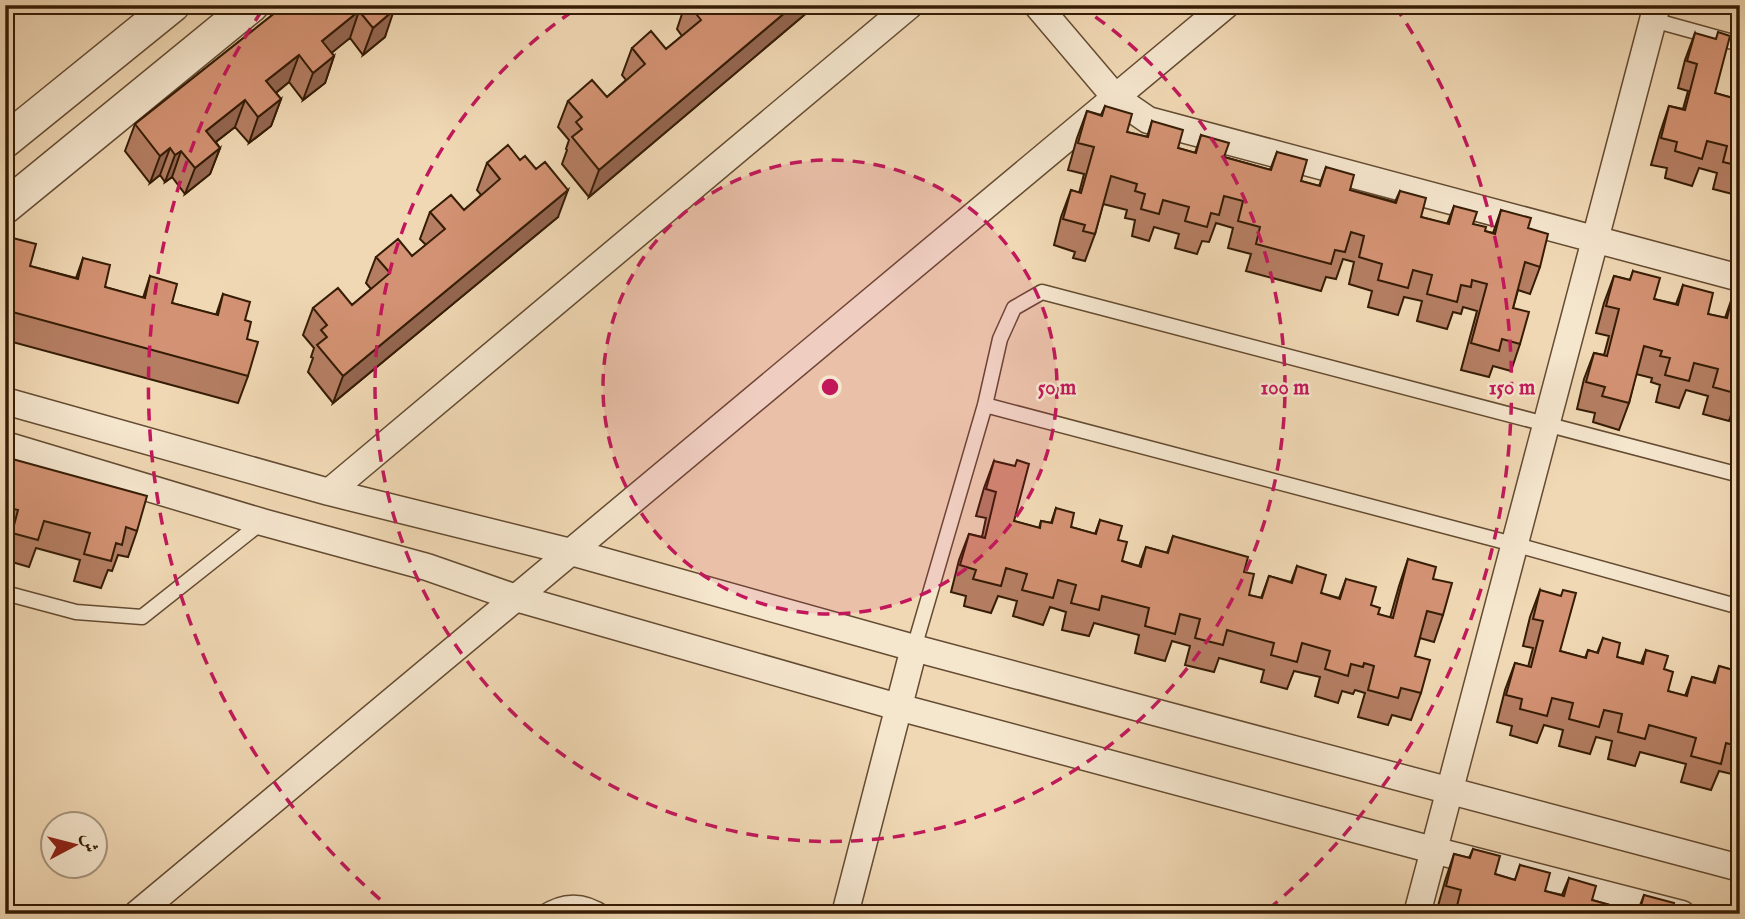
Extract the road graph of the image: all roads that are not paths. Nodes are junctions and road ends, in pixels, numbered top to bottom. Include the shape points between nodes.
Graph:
1 (173, 5) edge
2 (252, 5) edge
3 (909, 5) edge
4 (1037, 5) edge
5 (1226, 5) edge
6 (1655, 12) edge
7 (1740, 44) edge
8 (1116, 98) junction
9 (5, 141) edge
10 (5, 207) edge
11 (1593, 239) junction
12 (1740, 278) edge
13 (5, 401) edge
14 (985, 405) junction
15 (1545, 423) junction
16 (5, 445) edge
17 (1740, 475) edge
18 (329, 492) junction
19 (262, 522) junction
20 (1513, 544) junction
21 (571, 552) junction
22 (5, 593) edge
23 (516, 598) junction
24 (1740, 607) edge
25 (914, 648) junction
26 (898, 707) junction
27 (1449, 791) junction
28 (1433, 850) junction
29 (1740, 868) edge
30 (136, 914) edge
31 (541, 914) edge
32 (606, 914) edge
33 (845, 914) edge
34 (1416, 914) edge
35 (1682, 914) edge

1 - 9 street
2 - 10 street
3 - 18 street
4 - 8 street
5 - 8 street
6 - 7 lane
6 - 11 street
8 - 11 street via 1148,120
8 - 21 street
11 - 12 street
11 - 15 street
13 - 18 street
14 - 15 lane via 1000,339 1014,308 1042,292
14 - 20 lane
14 - 25 lane
15 - 17 lane
15 - 20 street
16 - 19 street
18 - 21 street
19 - 22 lane via 142,617 75,612
19 - 23 street via 427,567
20 - 24 lane
20 - 27 street
21 - 23 street
21 - 25 street
23 - 26 street
23 - 30 street
25 - 26 street
25 - 27 street
26 - 28 street
26 - 33 street
27 - 28 street
27 - 29 street
28 - 34 street
28 - 35 street
31 - 32 lane via 573,902

